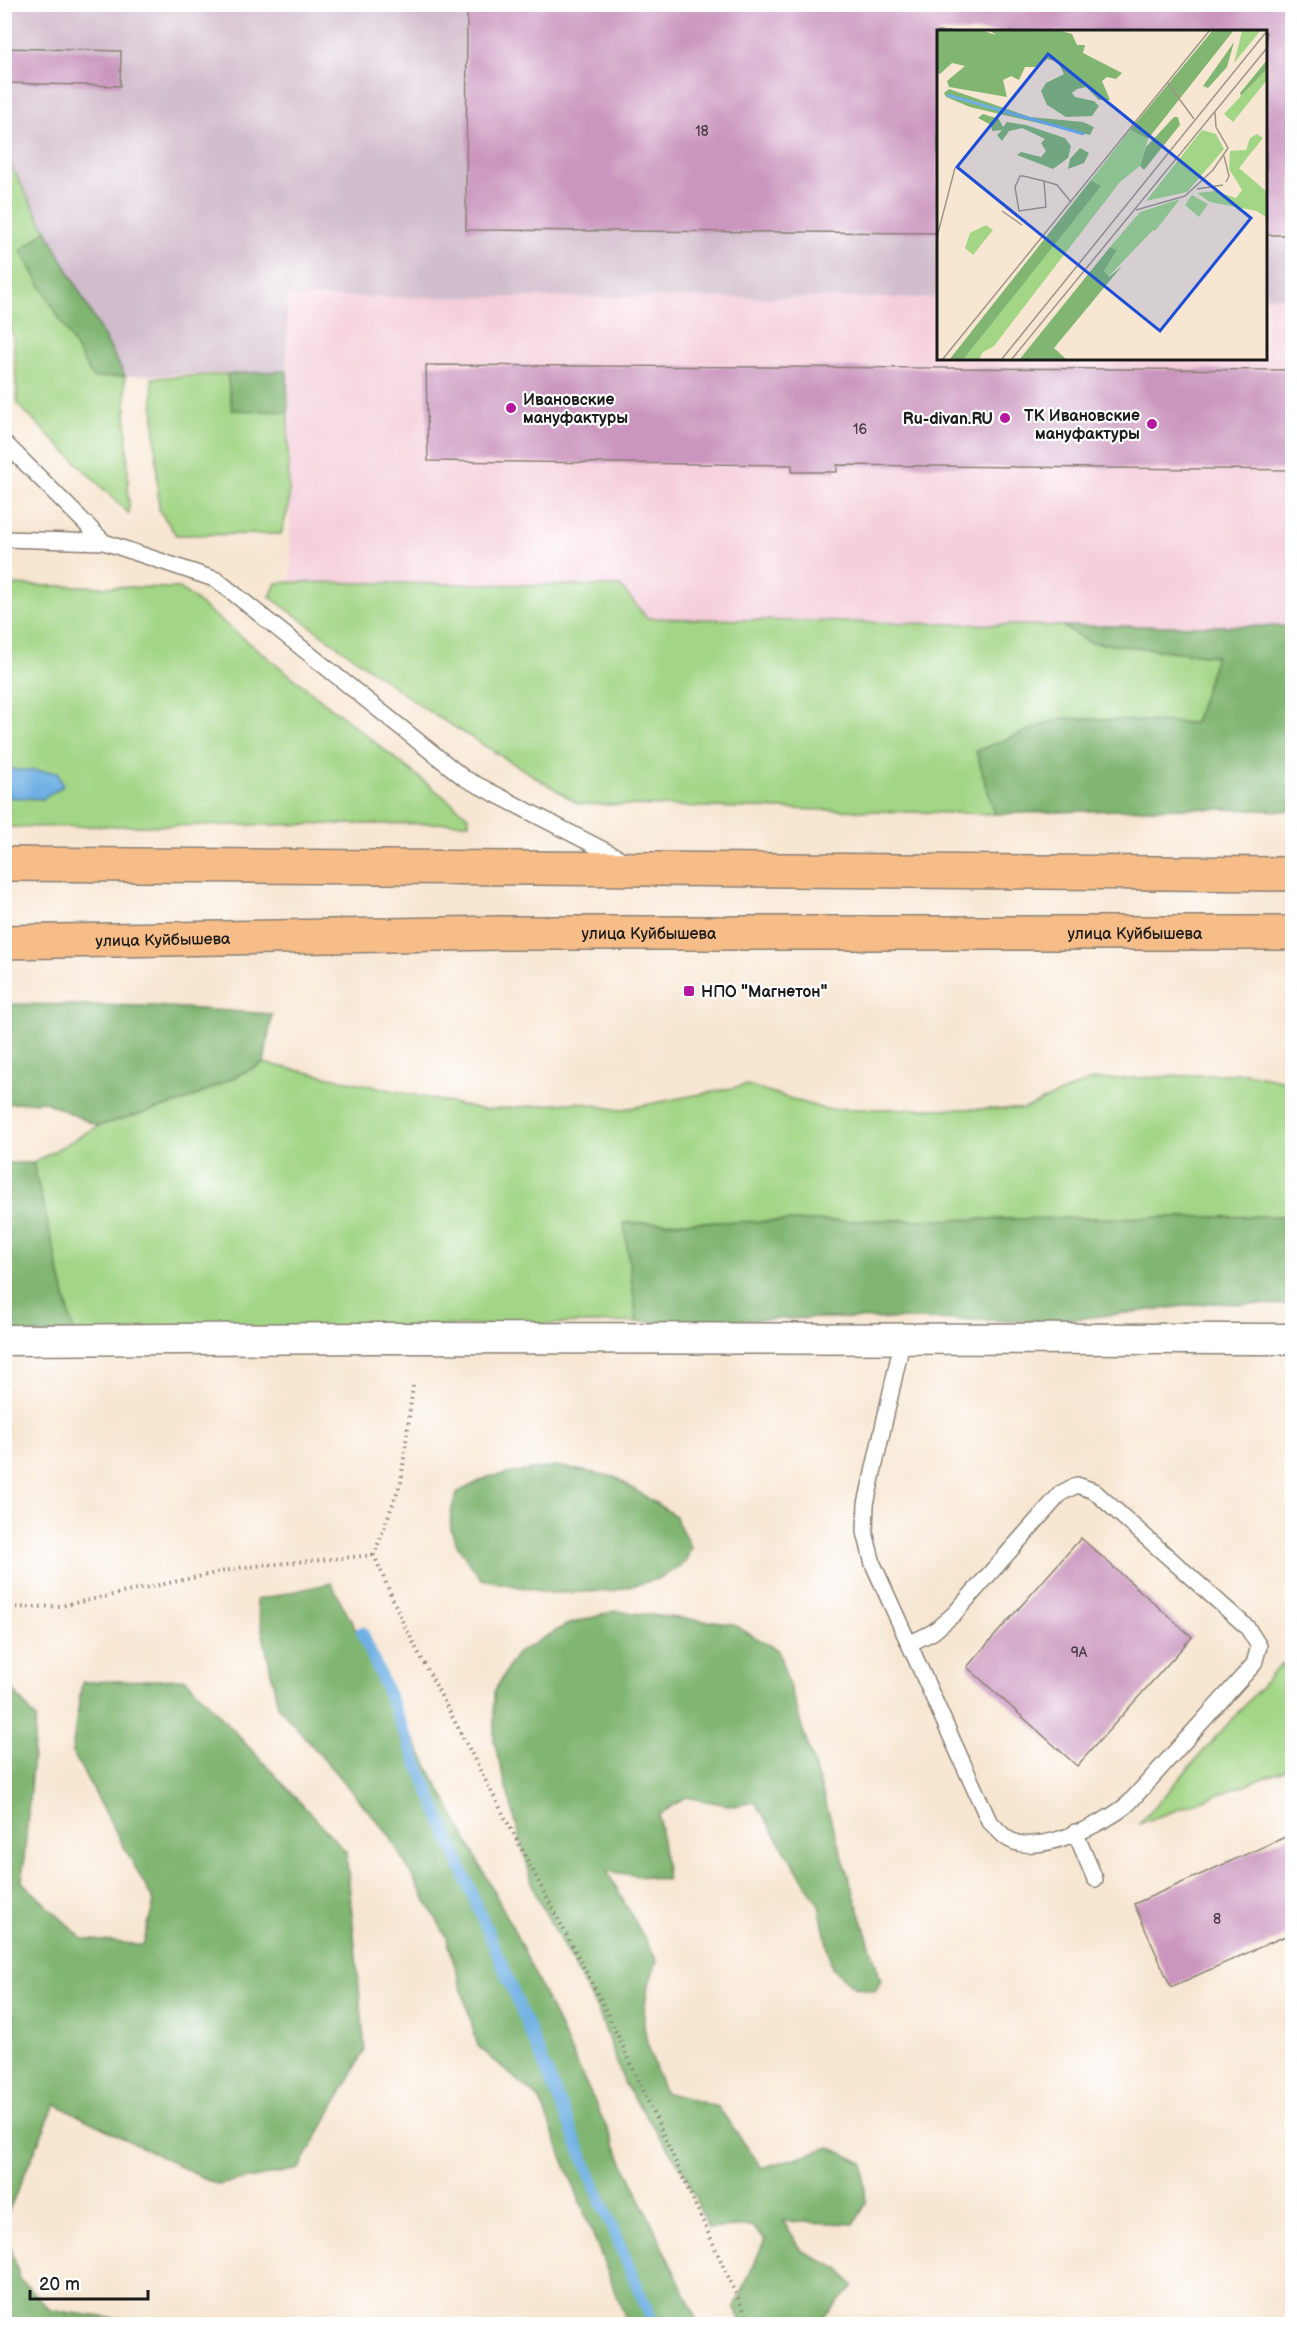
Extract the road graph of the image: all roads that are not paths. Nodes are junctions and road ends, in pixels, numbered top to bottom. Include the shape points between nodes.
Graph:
1 (4, 442) edge
2 (4, 539) edge
3 (104, 542) junction
4 (4, 864) edge
5 (638, 867) junction
6 (1293, 874) edge
7 (1293, 933) edge
8 (4, 942) edge
9 (903, 1338) junction
10 (1293, 1339) edge
11 (4, 1340) edge
12 (909, 1644) junction
13 (1075, 1832) junction
14 (1095, 1879) dead end

1 - 3 lane
2 - 3 lane
3 - 5 lane via 218,580 464,778
4 - 5 highway
5 - 6 highway
7 - 8 highway, улица Куйбышева via 500,933
9 - 10 street
9 - 11 street
9 - 12 lane via 866,1503 865,1532 873,1564
12 - 13 lane via 989,1821 1011,1840 1037,1845
12 - 13 lane via 933,1632 954,1614 1061,1493 1077,1485 1094,1491 1247,1627 1259,1646 1254,1664 1129,1803 1114,1817
13 - 14 lane

